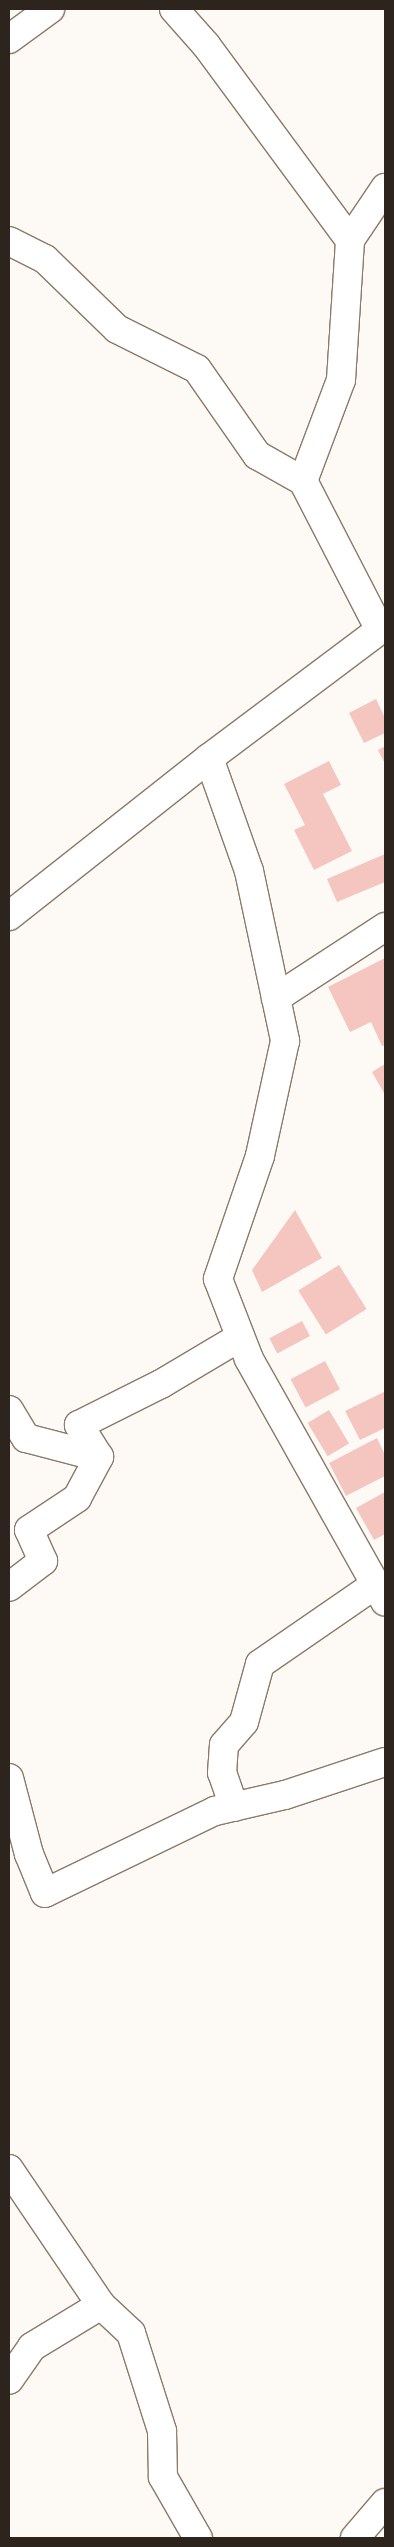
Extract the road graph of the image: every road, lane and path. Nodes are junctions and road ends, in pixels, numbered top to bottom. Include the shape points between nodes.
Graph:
1 (50, 9) edge
2 (174, 9) edge
3 (9, 39) edge
4 (385, 188) edge
5 (9, 240) edge
6 (350, 240) junction
7 (304, 481) junction
8 (382, 628) edge
9 (209, 758) junction
10 (9, 916) edge
11 (385, 927) edge
12 (276, 998) junction
13 (240, 1337) junction
14 (9, 1410) edge
15 (99, 1458) junction
16 (9, 1587) edge
17 (381, 1592) edge
18 (385, 1762) edge
19 (9, 1778) edge
20 (234, 1807) junction
21 (9, 2169) edge
22 (101, 2305) junction
23 (9, 2380) edge
24 (385, 2503) edge
25 (198, 2538) edge
26 (355, 2538) edge

1 - 3 street
2 - 6 street via 206,45
4 - 6 street
5 - 7 street via 45,259 117,329 197,369 257,455
6 - 7 street via 341,380
7 - 8 street
8 - 9 street
9 - 10 street
9 - 12 street via 249,871
11 - 12 street
12 - 13 street via 285,1041 260,1156 218,1279
13 - 15 street via 161,1384 79,1425
13 - 17 street via 249,1359
14 - 15 street via 26,1438
15 - 16 street via 77,1498 28,1530 43,1560
17 - 20 street via 260,1664 244,1722 224,1745 222,1772
18 - 20 street via 285,1795
19 - 20 street via 29,1854 45,1893 215,1811
21 - 22 street
22 - 23 street via 32,2347
22 - 25 street via 131,2333 162,2431 163,2477
24 - 26 street

